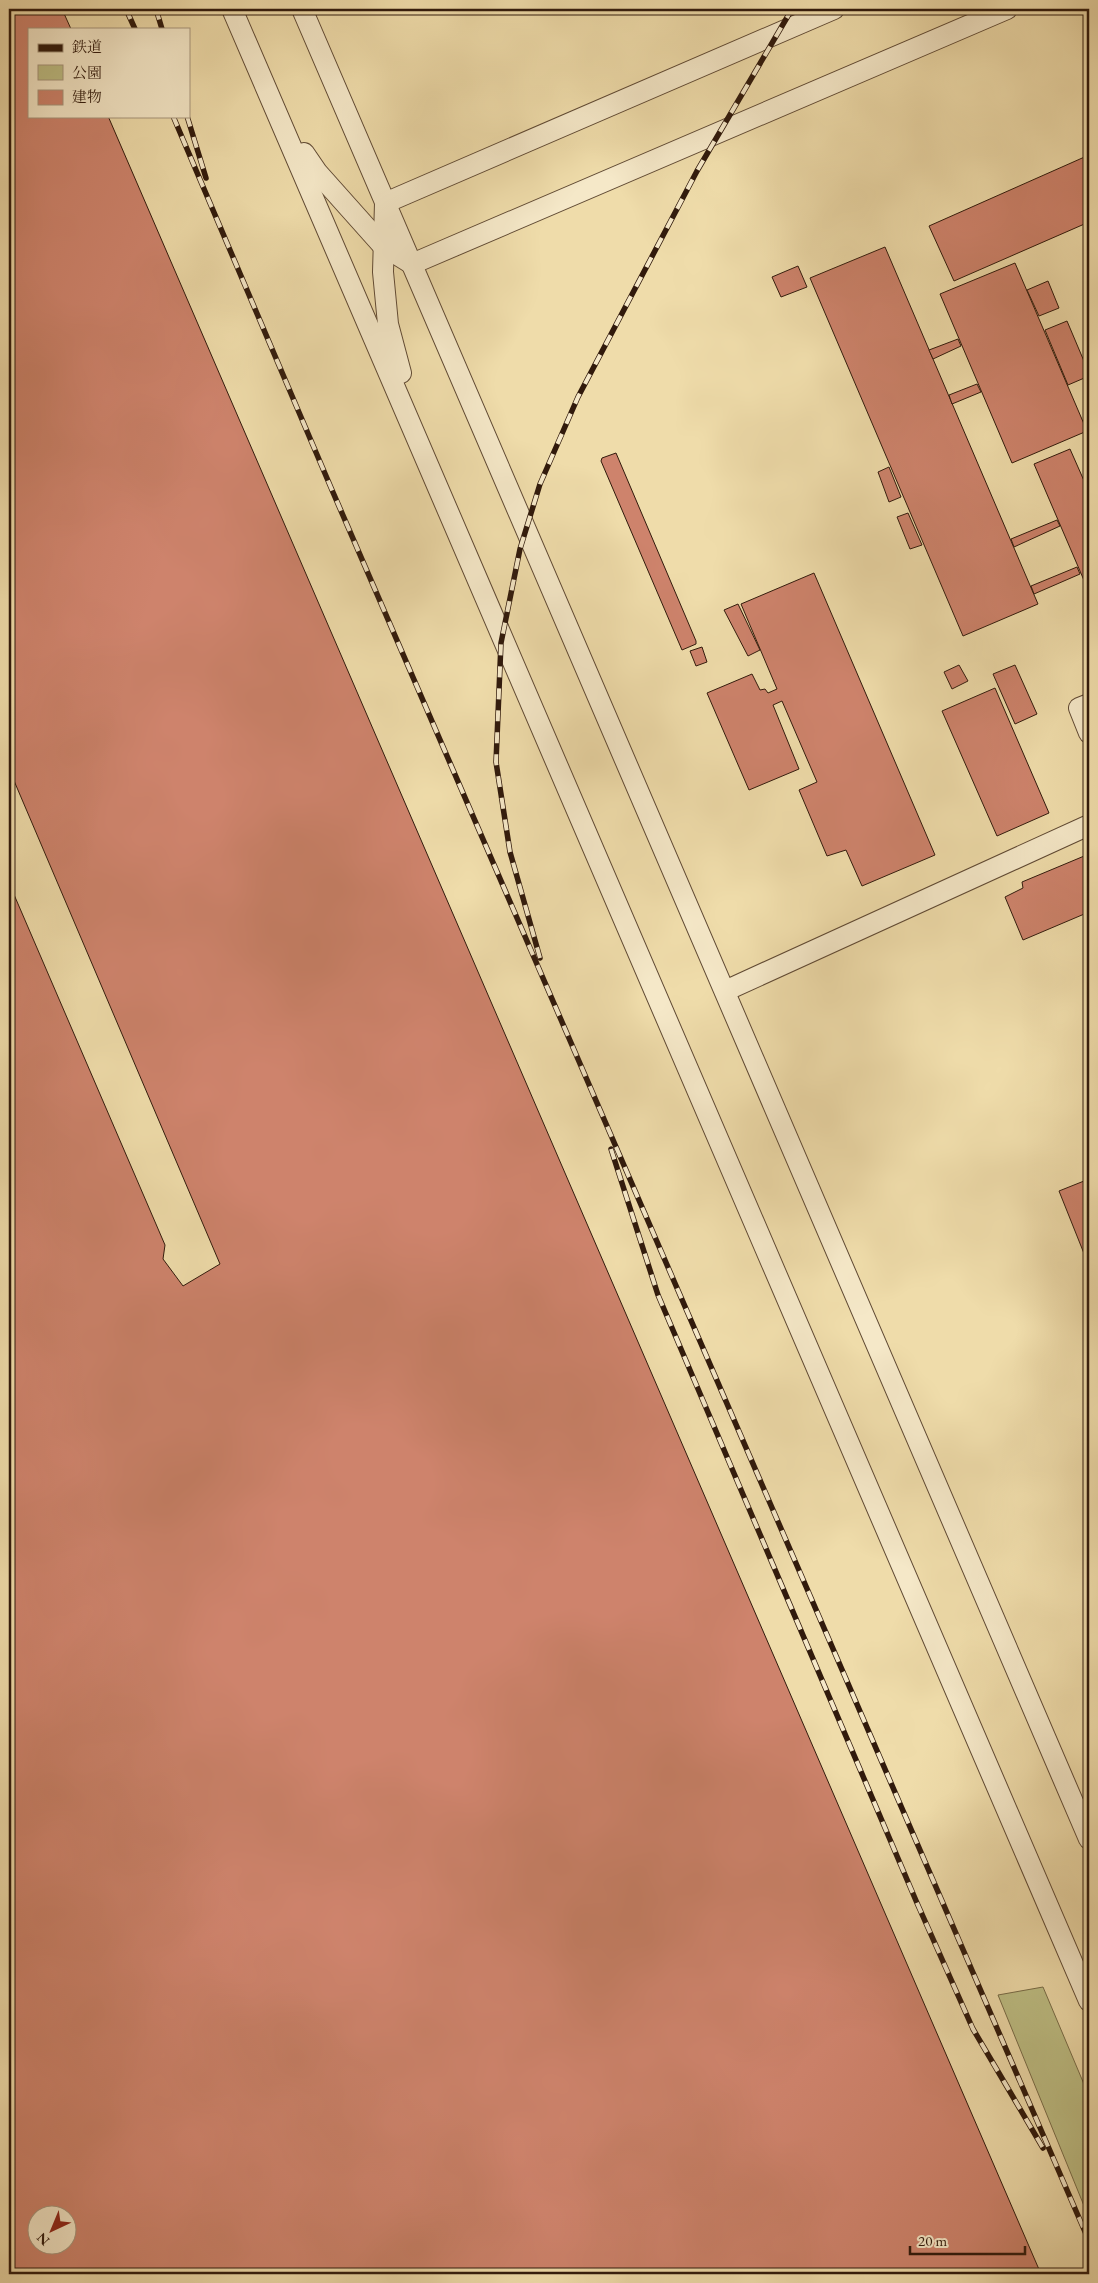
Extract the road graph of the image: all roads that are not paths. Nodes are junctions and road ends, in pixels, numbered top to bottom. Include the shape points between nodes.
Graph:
1 (232, 9) edge
2 (302, 9) edge
3 (834, 9) edge
4 (1007, 9) edge
5 (276, 109) junction
6 (385, 204) junction
7 (384, 247) junction
8 (412, 264) junction
9 (418, 440) junction
10 (1089, 704) edge
11 (1089, 733) edge
12 (1089, 825) edge
13 (724, 991) junction
14 (1089, 1839) edge
15 (1089, 2001) edge

1 - 5 lane
2 - 6 lane
3 - 6 lane
4 - 8 lane
5 - 7 lane via 318,172
5 - 9 lane
6 - 7 lane
6 - 8 lane
7 - 8 lane
7 - 9 lane via 388,324
8 - 13 lane
9 - 15 lane
10 - 11 lane via 1079,708
12 - 13 lane
13 - 14 lane

